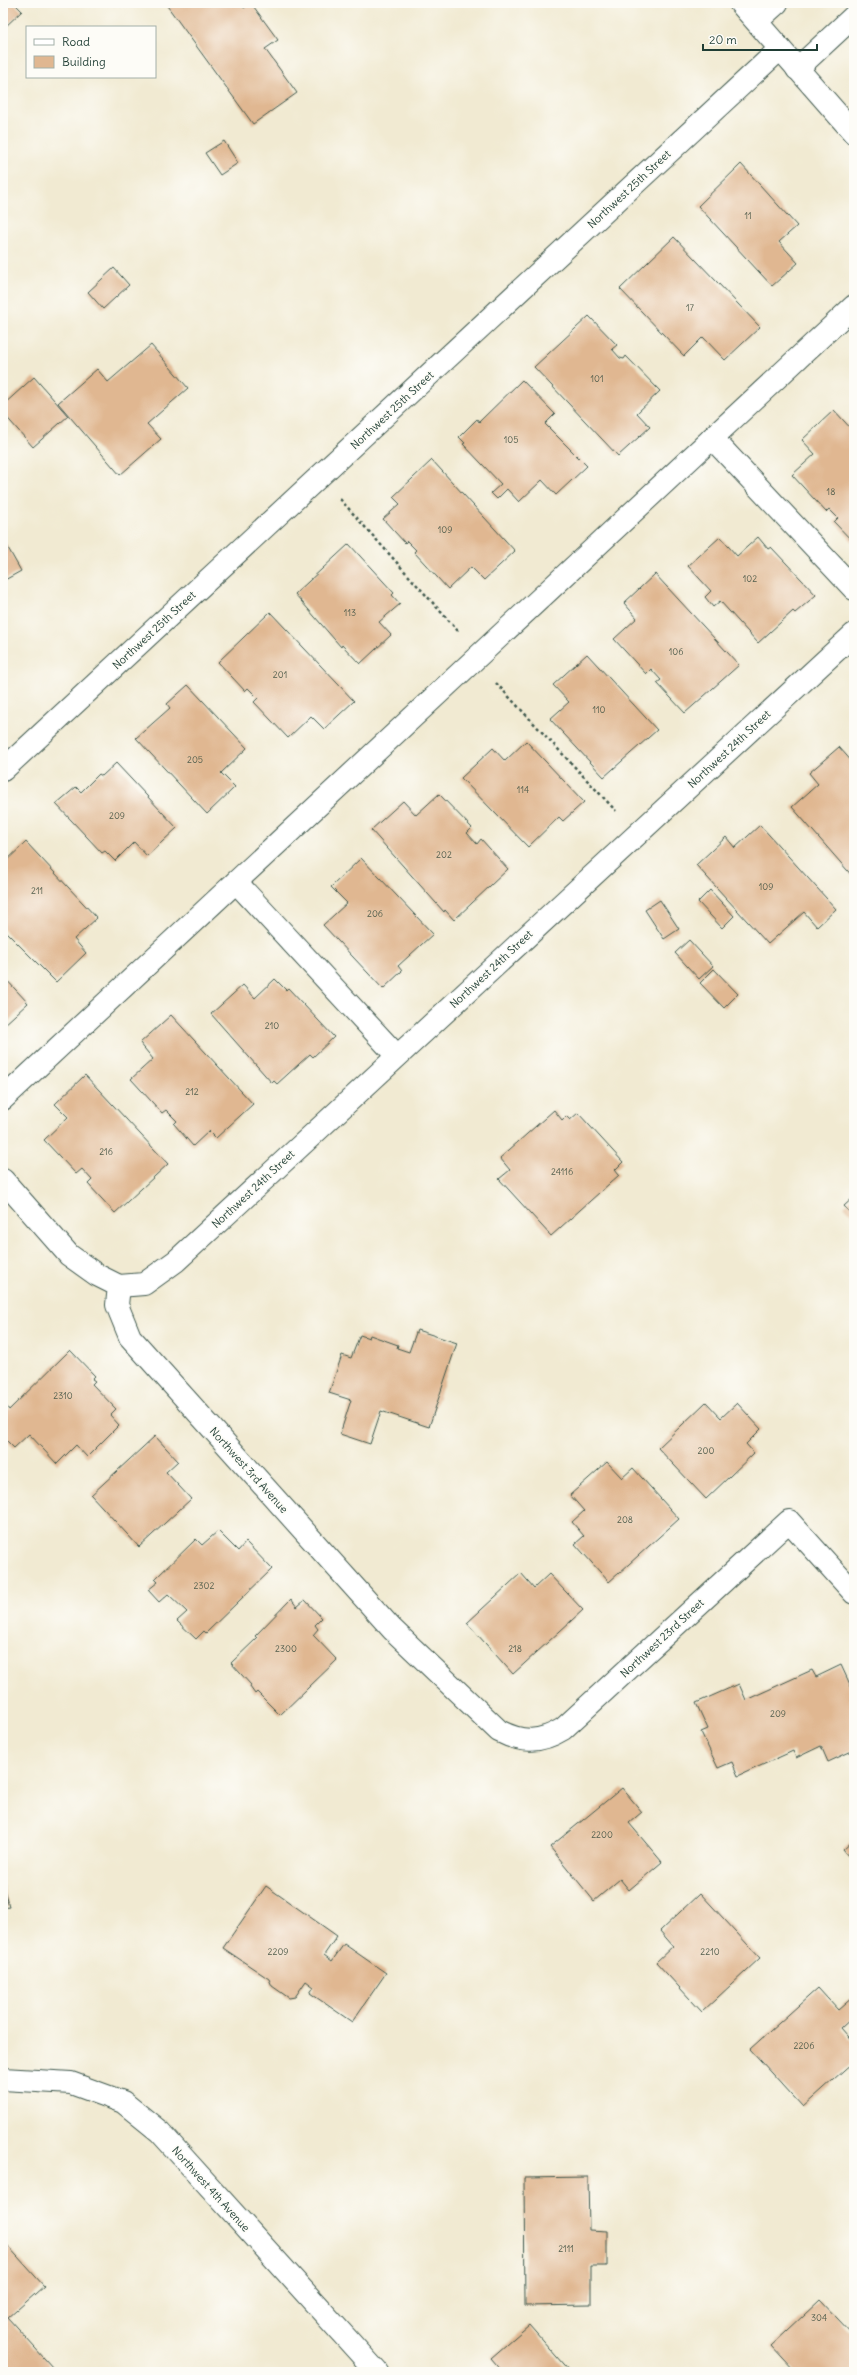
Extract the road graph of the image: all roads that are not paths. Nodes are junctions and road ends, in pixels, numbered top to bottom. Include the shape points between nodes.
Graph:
1 (740, 3) edge
2 (776, 3) edge
3 (854, 16) edge
4 (757, 21) junction
5 (780, 49) junction
6 (797, 69) junction
7 (854, 133) edge
8 (854, 306) edge
9 (712, 438) junction
10 (854, 590) edge
11 (854, 634) edge
12 (3, 770) edge
13 (236, 882) junction
14 (397, 1056) junction
15 (3, 1099) edge
16 (3, 1180) edge
17 (119, 1286) junction
18 (854, 1593) edge
19 (526, 1740) joint
20 (3, 2079) edge
21 (377, 2372) edge

1 - 4 street
2 - 4 street
3 - 6 street
4 - 5 street
5 - 6 street
5 - 12 street, Northwest 25th Street
6 - 7 street
8 - 9 street
9 - 10 street
9 - 13 street
11 - 14 street, Northwest 24th Street
13 - 14 street
13 - 15 street
14 - 17 street, Northwest 24th Street via 176,1261 144,1284
16 - 17 street via 70,1255 97,1275
17 - 19 street, Northwest 3rd Avenue via 117,1305 130,1337 392,1629 499,1731 513,1738
18 - 19 street, Northwest 23rd Street via 789,1520 563,1729 540,1740
20 - 21 street, Northwest 4th Avenue via 71,2083 123,2102 160,2132

